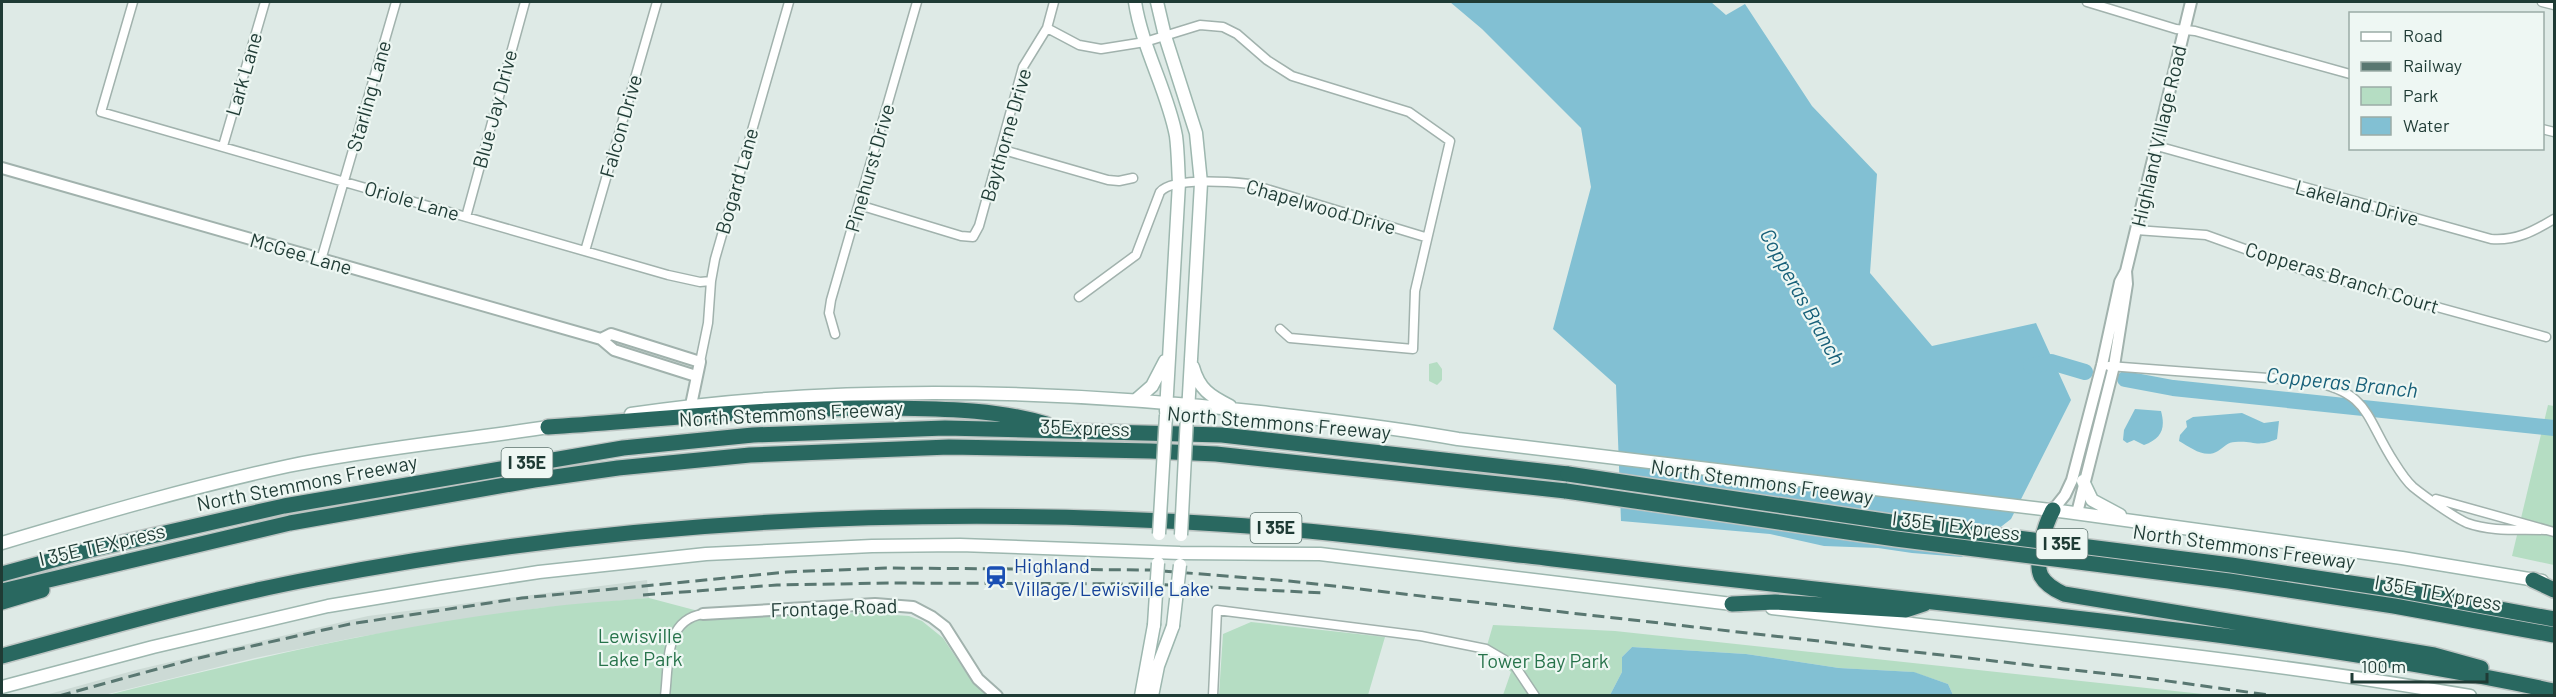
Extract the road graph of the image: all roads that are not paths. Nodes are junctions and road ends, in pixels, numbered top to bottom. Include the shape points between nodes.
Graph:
1 (133, 2) edge
2 (265, 2) edge
3 (396, 2) edge
4 (525, 2) edge
5 (657, 2) edge
6 (789, 2) edge
7 (917, 2) edge
8 (1054, 2) edge
9 (1135, 2) edge
10 (1157, 2) edge
11 (2087, 2) edge
12 (2191, 2) edge
13 (2542, 2) edge
14 (2554, 5) edge
15 (1047, 28) junction
16 (2184, 30) junction
17 (1165, 36) junction
18 (1145, 42) junction
19 (2349, 74) edge
20 (224, 146) junction
21 (2157, 146) junction
22 (1000, 149) junction
23 (2, 168) edge
24 (1133, 178) dead end
25 (345, 182) junction
26 (1179, 183) junction
27 (1201, 183) junction
28 (859, 205) junction
29 (466, 217) junction
30 (2554, 219) edge
31 (2136, 230) junction
32 (1425, 237) junction
33 (585, 251) junction
34 (321, 260) junction
35 (711, 281) junction
36 (1079, 297) dead end
37 (1280, 329) dead end
38 (835, 334) dead end
39 (2546, 337) dead end
40 (601, 339) junction
41 (1169, 352) junction
42 (1190, 359) junction
43 (700, 362) junction
44 (2108, 366) junction
45 (696, 376) junction
46 (1136, 400) junction
47 (691, 405) junction
48 (1166, 409) junction
49 (1188, 410) junction
50 (1236, 410) junction
51 (548, 427) junction
52 (1063, 430) junction
53 (853, 449) joint
54 (2083, 481) junction
55 (1566, 491) joint
56 (2427, 496) junction
57 (2053, 510) junction
58 (2077, 513) junction
59 (2135, 521) junction
60 (2550, 531) edge
61 (2, 543) edge
62 (1158, 557) junction
63 (1180, 559) junction
64 (114, 563) junction
65 (2, 574) edge
66 (2533, 579) junction
67 (2554, 583) edge
68 (2554, 590) edge
69 (2, 591) edge
70 (2, 602) edge
71 (1929, 602) junction
72 (1732, 604) junction
73 (703, 614) joint
74 (2554, 619) edge
75 (2554, 635) edge
76 (18, 651) junction
77 (2, 656) edge
78 (2, 661) edge
79 (2, 687) edge
80 (2554, 690) edge
81 (665, 696) edge
82 (997, 696) edge
83 (1141, 696) edge
84 (1152, 696) edge
85 (1213, 696) edge
86 (1535, 696) edge
87 (2470, 696) edge

1 - 20 street, Oriole Lane via 101,112
2 - 20 street, Lark Lane
3 - 25 street, Starling Lane
4 - 29 street, Blue Jay Drive
5 - 33 street, Falcon Drive
6 - 35 street, Bogard Lane
7 - 28 street, Pinehurst Drive
8 - 15 street, Baythorne Drive
9 - 18 main road
10 - 17 main road
11 - 16 street
12 - 16 street, Highland Village Road
13 - 14 street
15 - 18 street via 1090,48
15 - 22 street, Baythorne Drive via 1023,67
16 - 19 street
16 - 21 street, Highland Village Road
17 - 18 street
17 - 27 main road via 1196,133
17 - 32 street via 1200,25 1222,27 1292,76 1409,112 1450,141
18 - 26 main road via 1176,136
20 - 25 street, Oriole Lane
21 - 30 street, Lakeland Drive via 2491,239 2528,234
21 - 31 street, Highland Village Road
22 - 24 street via 1108,180
22 - 28 street, Baythorne Drive via 973,237
23 - 34 street, McGee Lane
25 - 29 street, Oriole Lane
25 - 34 street, Starling Lane
26 - 27 street, Chapelwood Drive
26 - 36 street via 1160,192 1136,255
26 - 41 main road
27 - 32 street, Chapelwood Drive via 1250,184
27 - 42 main road
28 - 38 street, Pinehurst Drive via 831,300 829,313
29 - 33 street, Oriole Lane
31 - 39 street, Copperas Branch Court via 2206,235 2306,271
31 - 44 street, Highland Village Road
32 - 37 street via 1415,291 1413,349 1290,338
33 - 35 street, Oriole Lane via 680,278
34 - 40 street, McGee Lane
35 - 43 street, Bogard Lane
40 - 43 street, McGee Lane via 611,334
40 - 45 street, McGee Lane via 614,350
41 - 46 main road via 1152,386
41 - 48 main road
42 - 49 main road
42 - 50 main road via 1204,391
43 - 45 street
44 - 54 street, Highland Village Road
44 - 56 street via 2338,388 2360,403 2393,461 2412,486
44 - 57 street, Highland Village Road via 2072,480
45 - 47 street
46 - 47 main road, North Stemmons Freeway via 926,393
46 - 48 main road, North Stemmons Freeway
47 - 51 main road, North Stemmons Freeway
48 - 49 main road, North Stemmons Freeway
48 - 62 main road, bridge
49 - 50 main road, North Stemmons Freeway
49 - 63 main road, bridge
50 - 57 main road, North Stemmons Freeway
51 - 52 highway via 841,408 930,409 1018,416
51 - 61 main road, North Stemmons Freeway via 288,466 142,502
52 - 65 highway, North Stemmons Freeway / I 35E via 878,428 634,447 284,506
52 - 74 highway, North Stemmons Freeway / I 35E, bridge via 1222,435 1568,474 1898,523 2231,565
53 - 55 highway, 35Express via 1015,447 1216,454
53 - 64 highway, I 35E TEXpress via 685,460 534,480 290,523
54 - 58 street, Highland Village Road
54 - 59 main road via 2092,500
55 - 75 highway, I 35E TEXpress, bridge via 1908,541 2253,585
56 - 60 street
56 - 60 street via 2465,522 2492,529
57 - 58 main road, North Stemmons Freeway
57 - 80 highway via 2045,527 2040,573 2048,585 2071,597 2434,655
58 - 59 main road, North Stemmons Freeway
59 - 66 main road, North Stemmons Freeway
62 - 63 main road
62 - 79 main road via 960,545 872,546 706,554 550,571 328,606 153,646
62 - 83 main road, bridge via 1154,625
63 - 72 main road via 1320,554
63 - 84 main road, bridge via 1173,626
64 - 69 highway, I 35E TEXpress
64 - 70 highway
66 - 67 main road, North Stemmons Freeway
66 - 68 highway
71 - 72 highway via 1906,610 1775,602
71 - 76 highway, I 35E via 1320,532 1136,520 936,517 670,529 471,551 308,579
71 - 80 highway, I 35E via 2230,636
72 - 87 main road via 2226,661
73 - 81 street via 684,621 675,632
73 - 82 street, Frontage Road via 875,603 913,607 945,627 978,679
76 - 77 highway, I 35E
76 - 78 highway
85 - 86 street via 1217,610 1410,634 1486,649 1515,666

